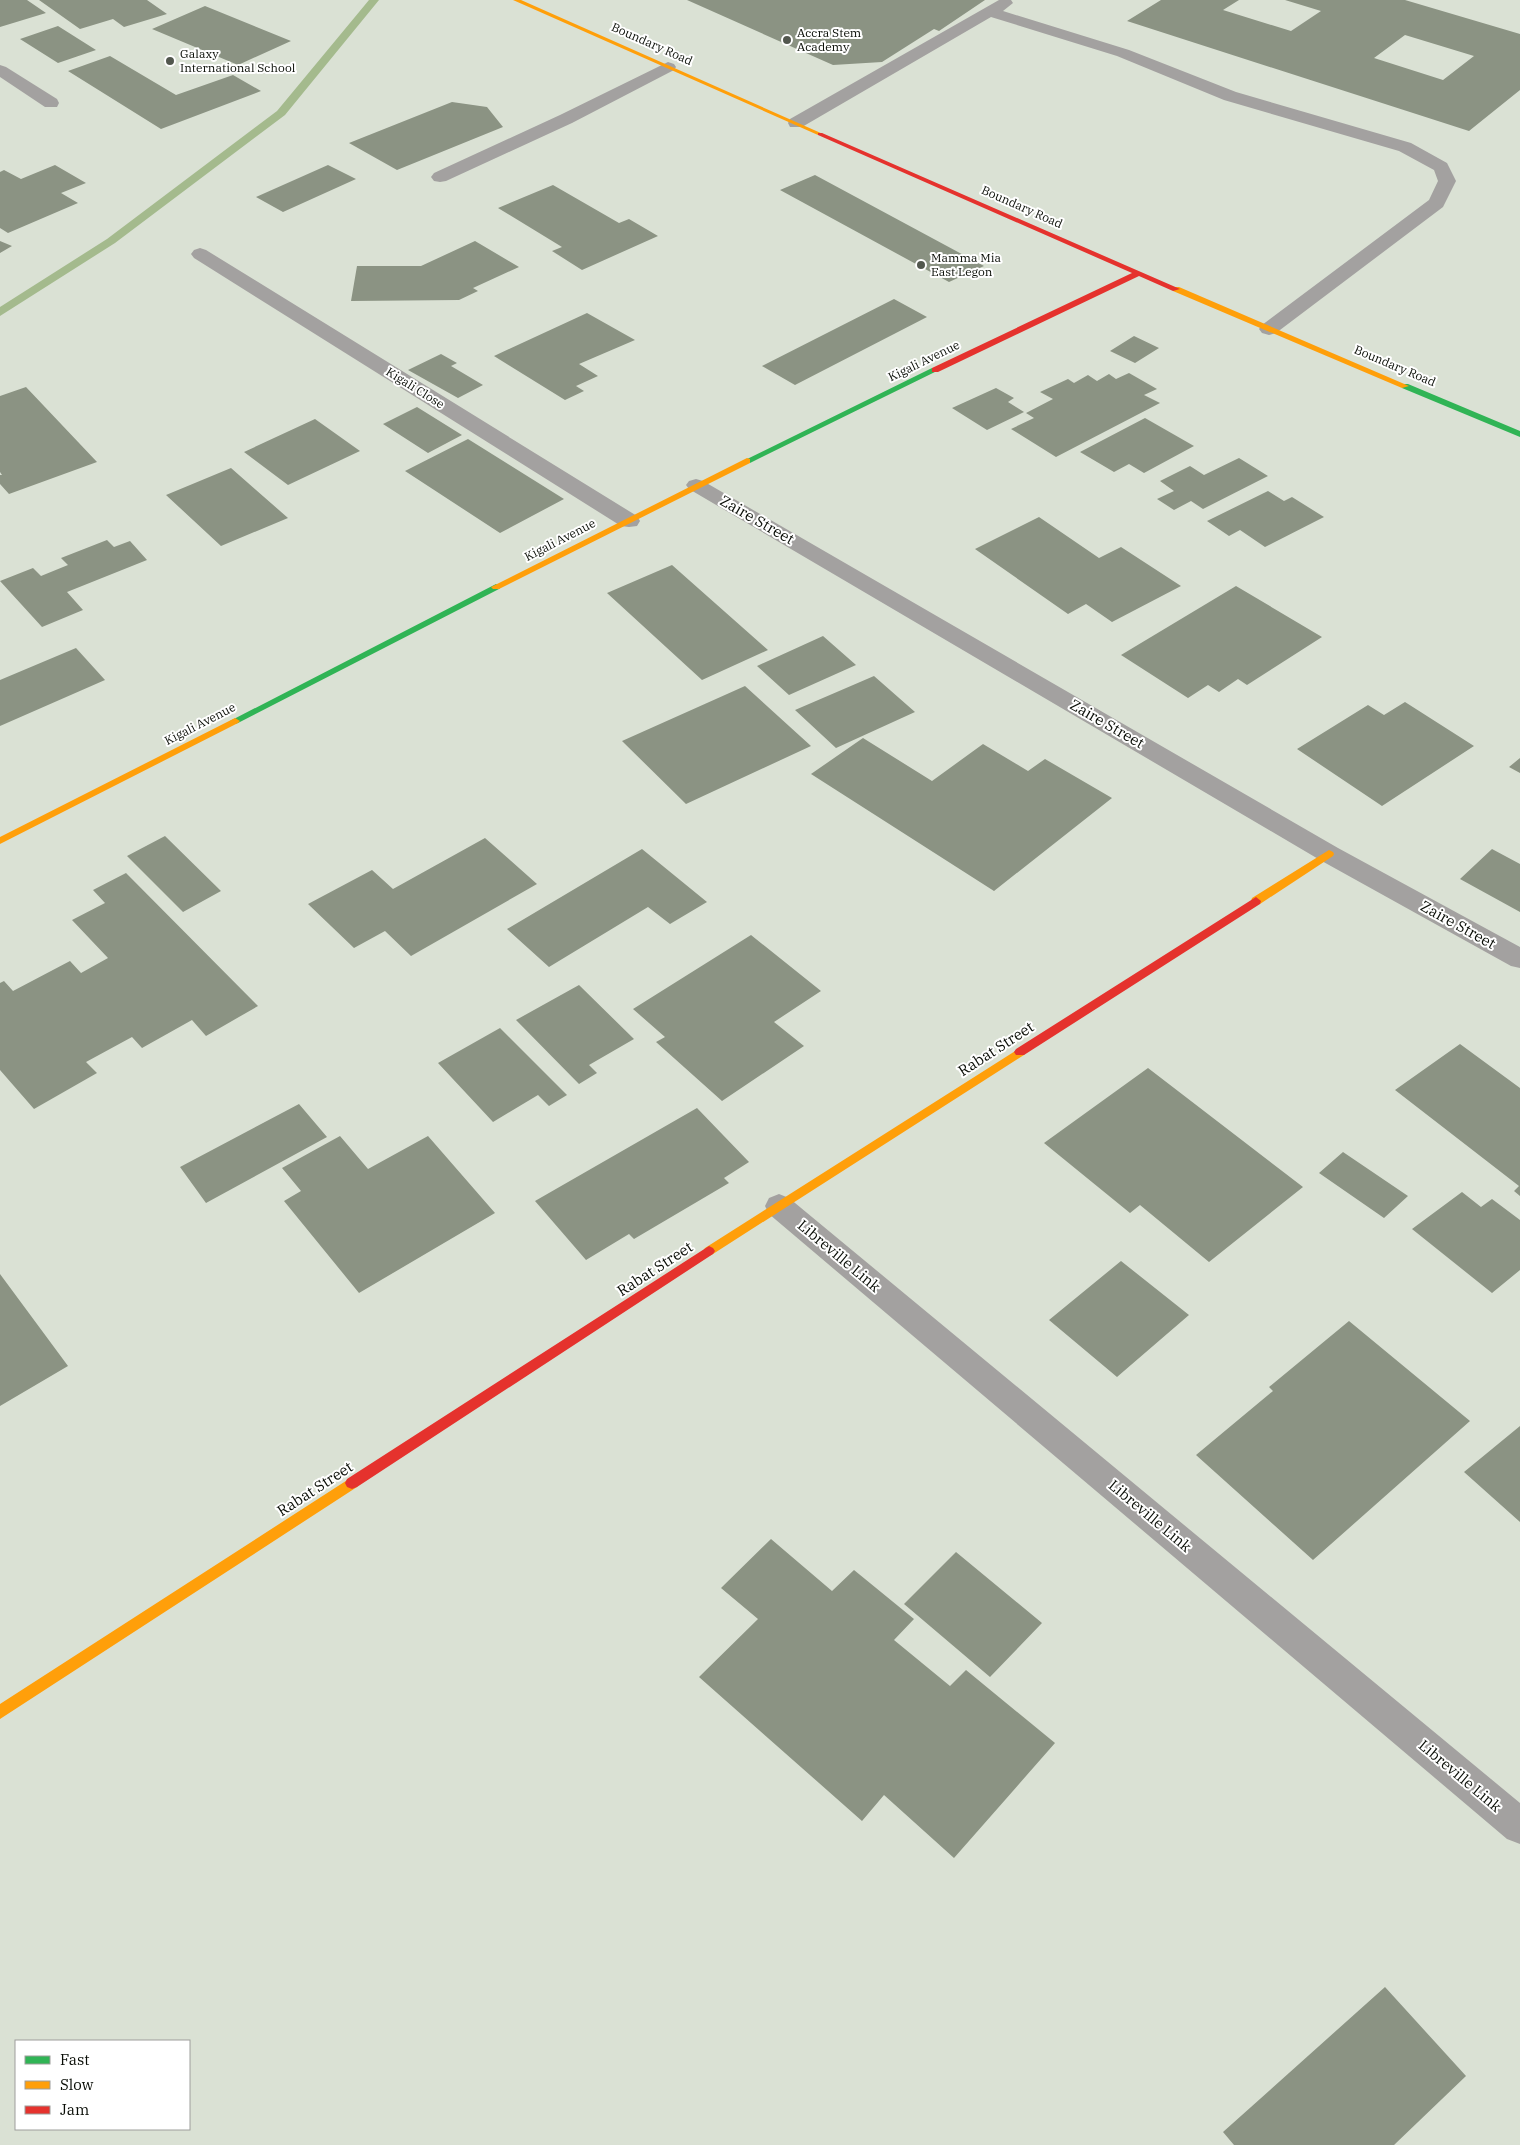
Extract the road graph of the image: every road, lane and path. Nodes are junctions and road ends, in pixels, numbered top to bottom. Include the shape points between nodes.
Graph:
1 (516, 0) edge
2 (1010, 0) edge
3 (989, 12) junction
4 (668, 67) junction
5 (0, 70) edge
6 (51, 103) dead end
7 (796, 123) junction
8 (440, 177) dead end
9 (200, 254) dead end
10 (1138, 273) junction
11 (1270, 329) junction
12 (1520, 434) edge
13 (696, 485) junction
14 (629, 521) junction
15 (0, 841) edge
16 (1329, 854) junction
17 (1520, 959) edge
18 (780, 1206) junction
19 (0, 1712) edge
20 (1520, 1826) edge

1 - 4 street, Boundary Road
2 - 3 street
3 - 7 street
3 - 11 street via 1123,53 1230,96 1405,147 1441,168 1447,181 1437,203
4 - 7 street, Boundary Road
4 - 8 street via 566,119
5 - 6 street
7 - 10 street, Boundary Road
9 - 14 street, Kigali Close
10 - 11 street, Boundary Road
10 - 13 street, Kigali Avenue
11 - 12 street, Boundary Road
13 - 14 street, Kigali Avenue
13 - 16 street, Zaire Street
14 - 15 street, Kigali Avenue
16 - 17 street, Zaire Street
16 - 18 street, Rabat Street
18 - 19 street, Rabat Street
18 - 20 street, Libreville Link

